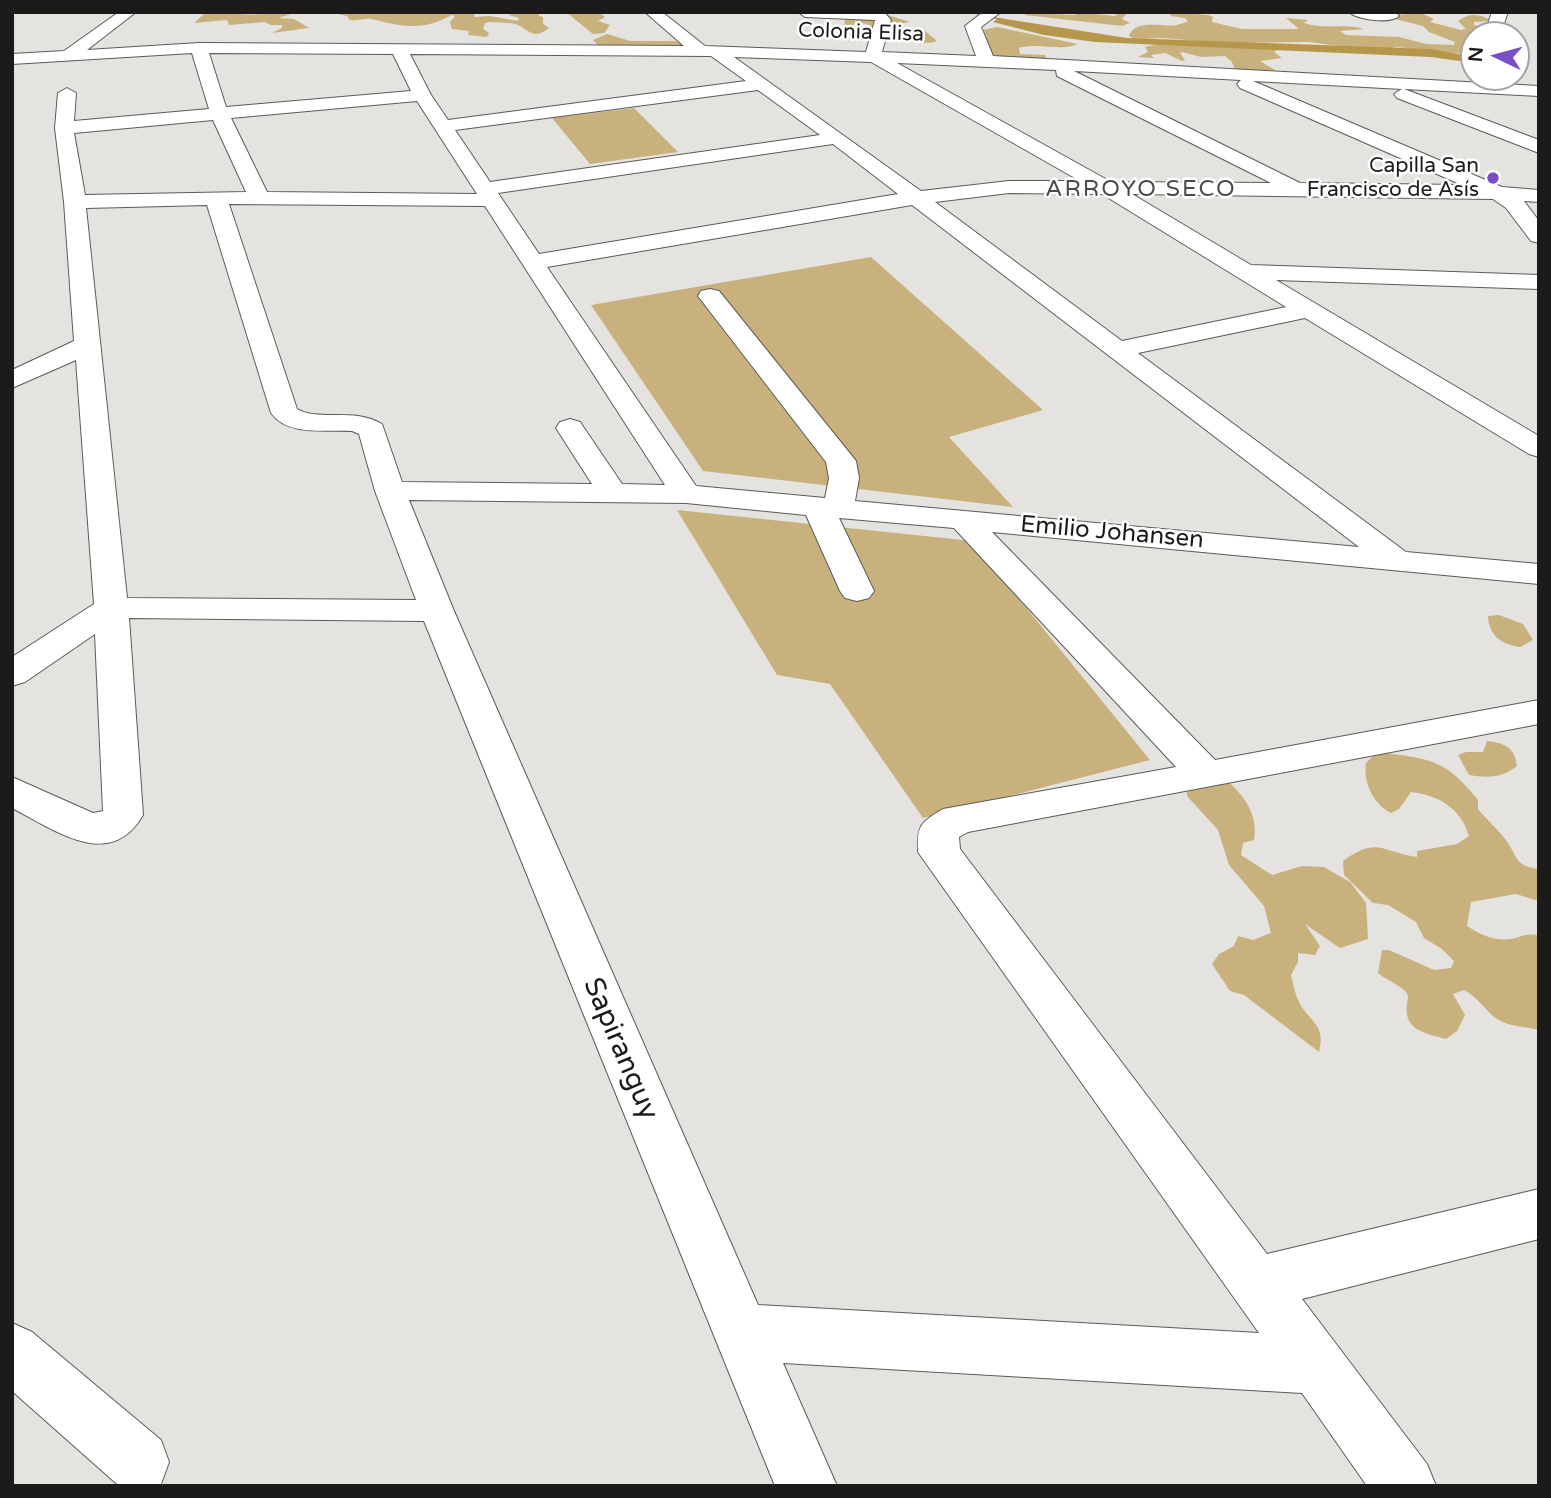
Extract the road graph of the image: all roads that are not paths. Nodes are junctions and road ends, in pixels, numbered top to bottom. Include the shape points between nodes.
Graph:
1 (129, 12) edge
2 (652, 12) edge
3 (805, 12) edge
4 (1356, 12) edge
5 (993, 13) edge
6 (1391, 18) edge
7 (491, 33) dead end
8 (199, 48) junction
9 (398, 48) junction
10 (503, 50) junction
11 (708, 51) junction
12 (69, 55) junction
13 (873, 56) junction
14 (12, 59) edge
15 (987, 61) junction
16 (1047, 64) junction
17 (1426, 67) dead end
18 (1221, 73) junction
19 (1371, 82) junction
20 (1460, 82) edge
21 (762, 84) junction
22 (1460, 86) edge
23 (67, 93) dead end
24 (422, 95) junction
25 (219, 113) junction
26 (442, 126) junction
27 (64, 128) junction
28 (837, 138) junction
29 (1539, 147) edge
30 (1105, 187) junction
31 (1300, 189) junction
32 (487, 194) junction
33 (1499, 194) junction
34 (1539, 196) edge
35 (216, 198) junction
36 (259, 198) junction
37 (915, 198) junction
38 (75, 202) junction
39 (1539, 236) edge
40 (534, 262) junction
41 (1245, 271) junction
42 (1539, 282) edge
43 (710, 296) dead end
44 (1310, 309) junction
45 (88, 344) junction
46 (1116, 350) junction
47 (12, 380) edge
48 (570, 428) dead end
49 (1526, 431) edge
50 (1539, 448) edge
51 (390, 491) junction
52 (613, 493) junction
53 (686, 494) junction
54 (828, 507) junction
55 (962, 519) junction
56 (1396, 559) junction
57 (1539, 574) edge
58 (857, 591) dead end
59 (111, 608) junction
60 (437, 611) junction
61 (12, 674) edge
62 (1539, 712) edge
63 (1207, 775) junction
64 (12, 791) edge
65 (1539, 1214) edge
66 (1256, 1283) junction
67 (739, 1332) junction
68 (12, 1352) edge
69 (1316, 1365) junction
70 (139, 1462) dead end
71 (806, 1486) edge
72 (1405, 1486) edge

1 - 12 street
2 - 11 street
3 - 13 street via 880,16 883,20
4 - 6 street
5 - 15 street via 973,26
7 - 10 street
8 - 9 street, Colonia Elisa
8 - 12 street, Colonia Elisa
8 - 25 street
9 - 10 street, Colonia Elisa
9 - 24 street
10 - 11 street, Colonia Elisa
11 - 13 street, Colonia Elisa
11 - 21 street
12 - 14 street, Colonia Elisa
13 - 15 street, Colonia Elisa
13 - 30 street
15 - 16 street, Colonia Elisa
16 - 18 street, Colonia Elisa
16 - 31 street
17 - 20 street
18 - 19 street, Colonia Elisa
18 - 33 street
19 - 22 street, Colonia Elisa
19 - 29 street
21 - 26 street
21 - 28 street
23 - 27 street
24 - 25 street
24 - 26 street
25 - 27 street
25 - 36 street
26 - 32 street
27 - 38 street
28 - 32 street
28 - 37 street
30 - 31 street
30 - 37 street via 1009,187
30 - 41 street
31 - 33 street
32 - 36 street
32 - 40 street
33 - 34 street
33 - 39 street via 1514,203
35 - 36 street
35 - 38 street
35 - 51 street, Sapiranguy via 285,413 300,420 367,425
37 - 40 street
37 - 46 street
38 - 45 street
40 - 53 street
41 - 42 street
41 - 44 street
43 - 54 street via 841,461 844,478
44 - 46 street
44 - 49 street
45 - 47 street
45 - 59 street
46 - 56 street
48 - 52 street
49 - 50 street
51 - 52 street, Emilio Johansen
51 - 60 street, Sapiranguy
52 - 53 street, Emilio Johansen
53 - 54 street, Emilio Johansen
54 - 55 street, Emilio Johansen
54 - 58 street via 824,524
55 - 56 street, Emilio Johansen
55 - 63 street
56 - 57 street, Emilio Johansen
59 - 60 street
59 - 61 street
59 - 64 street via 123,815 110,829 86,828
60 - 67 street, Sapiranguy
62 - 63 street
63 - 66 street via 957,819 938,831 939,852
65 - 66 street
66 - 69 street
67 - 69 street
67 - 71 street, Sapiranguy
68 - 70 street
69 - 72 street

